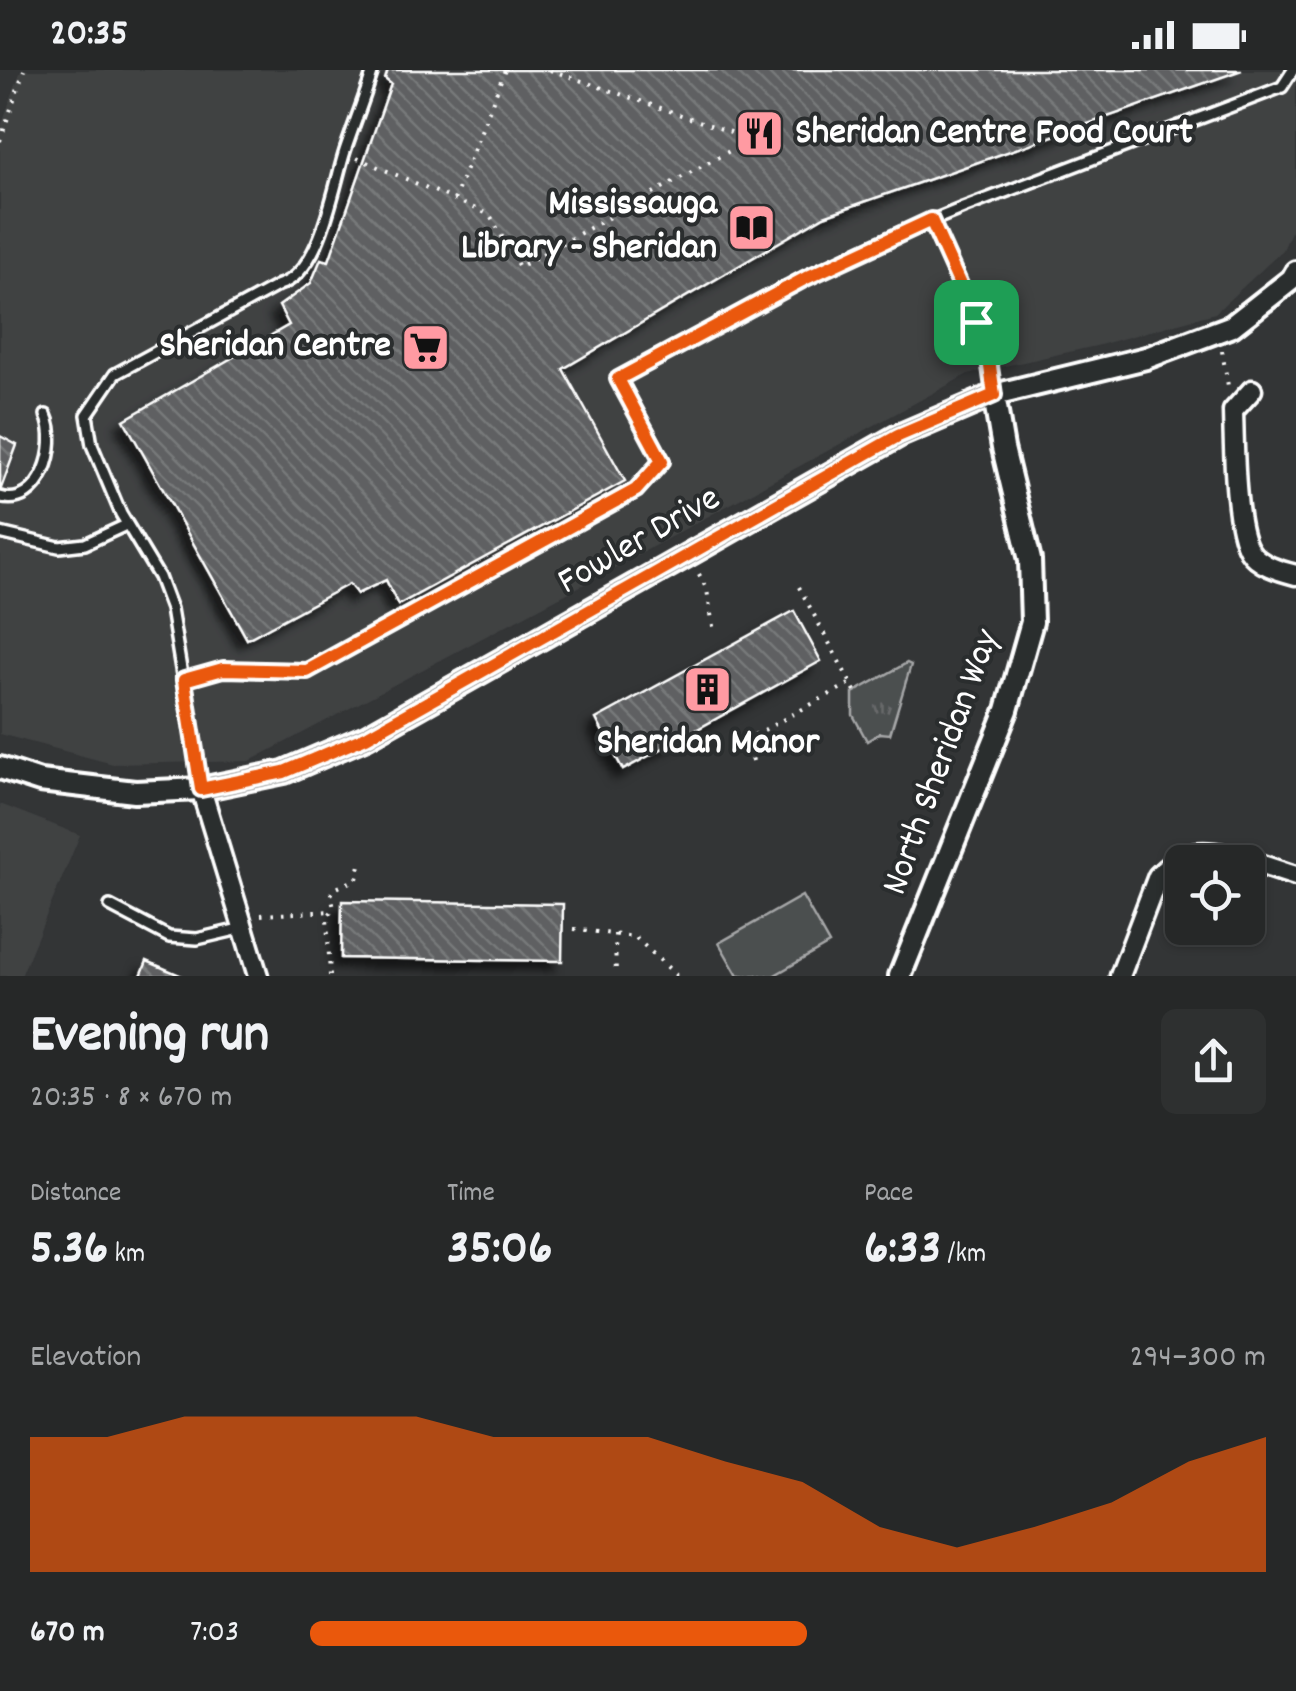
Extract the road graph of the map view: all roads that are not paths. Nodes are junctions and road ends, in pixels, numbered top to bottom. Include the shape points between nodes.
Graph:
1 (373, 70) edge
2 (1293, 70) edge
3 (931, 220) junction
4 (1296, 272) edge
5 (1252, 390) dead end
6 (994, 395) junction
7 (46, 415) dead end
8 (0, 497) edge
9 (126, 524) junction
10 (0, 532) edge
11 (1296, 575) edge
12 (184, 680) junction
13 (1, 770) edge
14 (201, 789) junction
15 (1296, 876) edge
16 (110, 906) dead end
17 (242, 922) junction
18 (258, 976) edge
19 (900, 976) edge
20 (1120, 976) edge

1 - 9 lane via 319,238 300,273 116,374 87,415 92,444
2 - 3 lane via 1282,87
3 - 6 lane via 987,345
3 - 12 lane via 618,379 662,461 636,490 307,671 223,669
4 - 6 street, Fowler Drive via 1232,326 1146,358
5 - 11 street via 1233,411 1243,535 1265,565
6 - 14 street, Fowler Drive via 898,436 366,737 284,772
6 - 19 street, North Sheridan Way via 1030,560 1032,622 1007,710
7 - 8 lane via 51,450 44,472 29,494
9 - 10 lane via 60,548
9 - 12 lane via 172,609
12 - 14 lane
13 - 14 street, Fowler Drive via 40,782 135,792
14 - 17 street
15 - 20 street via 1211,851 1188,854 1158,876
16 - 17 lane via 169,937 198,938
17 - 18 street

